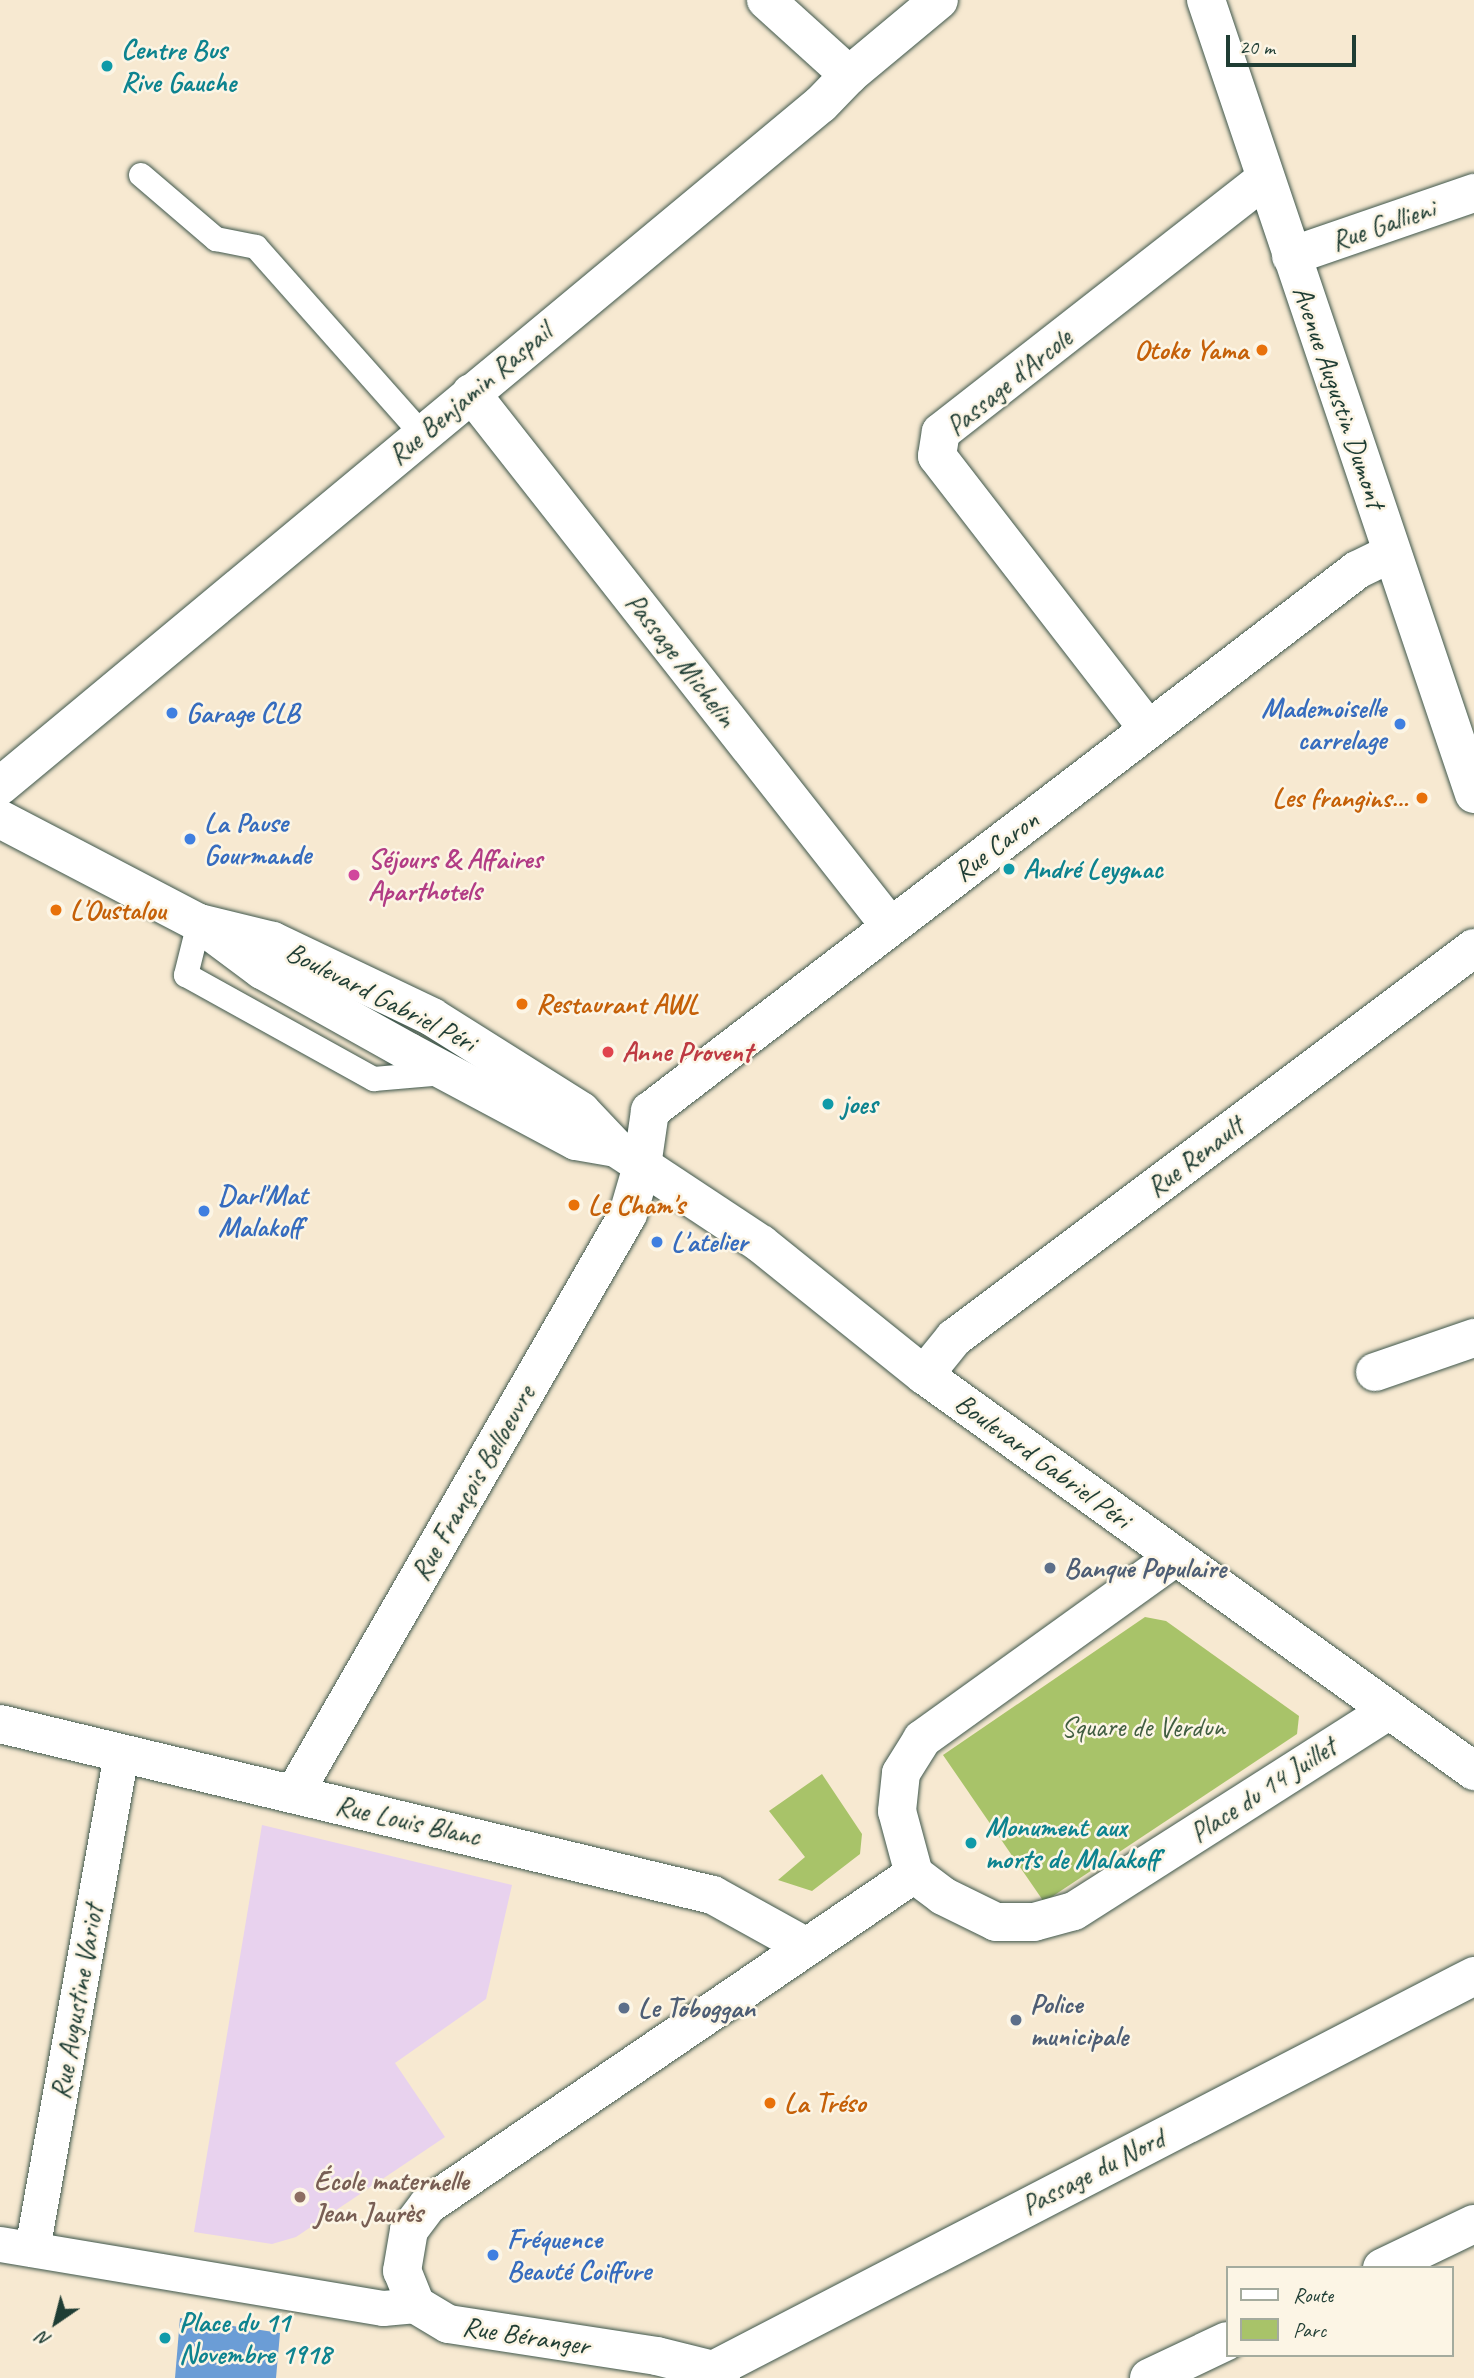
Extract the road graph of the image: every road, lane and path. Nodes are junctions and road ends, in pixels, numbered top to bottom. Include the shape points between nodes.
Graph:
1 (766, 0) edge
2 (939, 0) edge
3 (1206, 0) edge
4 (849, 75) junction
5 (141, 175) dead end
6 (1265, 178) junction
7 (1474, 193) edge
8 (1292, 256) junction
9 (471, 393) junction
10 (422, 434) junction
11 (1390, 554) junction
12 (1148, 729) junction
13 (1472, 780) edge
14 (0, 786) edge
15 (0, 819) edge
16 (199, 923) junction
17 (891, 926) junction
18 (1474, 948) edge
19 (629, 1157) junction
20 (1474, 1338) edge
21 (1376, 1372) dead end
22 (924, 1375) junction
23 (1174, 1558) junction
24 (1388, 1711) junction
25 (0, 1724) edge
26 (121, 1754) junction
27 (1474, 1771) edge
28 (293, 1794) junction
29 (914, 1874) junction
30 (805, 1946) junction
31 (1474, 1976) edge
32 (1474, 2224) edge
33 (16, 2247) edge
34 (1386, 2266) edge
35 (416, 2305) junction
36 (1226, 2341) edge
37 (717, 2374) edge
38 (1149, 2378) edge

1 - 4 street
2 - 4 street, Rue Benjamin Raspail
3 - 6 street, Avenue Augustin Dumont
4 - 9 street, Rue Benjamin Raspail via 821,104
5 - 10 lane via 216,239 256,247
6 - 8 street, Avenue Augustin Dumont
6 - 12 street, Passage d'Arcole via 942,432 937,456
7 - 8 street, Rue Gallieni
8 - 11 street, Avenue Augustin Dumont
9 - 10 street, Rue Benjamin Raspail
9 - 17 street, Passage Michelin
10 - 14 street, Rue Benjamin Raspail
11 - 12 street, Rue Caron via 1357,570
11 - 13 street, Avenue Augustin Dumont
12 - 17 street, Rue Caron
15 - 16 street, Boulevard Gabriel Péri
16 - 19 street, Boulevard Gabriel Péri via 262,971 448,1073 576,1141
16 - 19 street, Boulevard Gabriel Péri via 273,941 432,1017 589,1117
17 - 19 street, Rue Caron via 650,1111
18 - 22 street, Rue Renault via 954,1338
19 - 22 street, Boulevard Gabriel Péri via 761,1244
19 - 28 street, Rue François Belloeuvre via 628,1214
20 - 21 street
22 - 23 street, Boulevard Gabriel Péri
23 - 24 street, Boulevard Gabriel Péri
23 - 29 street via 922,1739 901,1773 897,1811
24 - 27 street, Boulevard Gabriel Péri
24 - 29 street, Place du 14 Juillet via 1074,1911 1034,1922 996,1922 943,1896
25 - 26 street, Rue Louis Blanc
26 - 28 street, Rue Louis Blanc
26 - 33 street, Rue Augustine Variot
28 - 30 street, Rue Louis Blanc via 713,1895
29 - 30 street
30 - 35 street via 428,2205 410,2230 402,2271
31 - 37 street, Passage du Nord
32 - 34 street
33 - 35 street via 383,2308
35 - 37 street, Rue Béranger via 448,2324 657,2356
36 - 38 street

